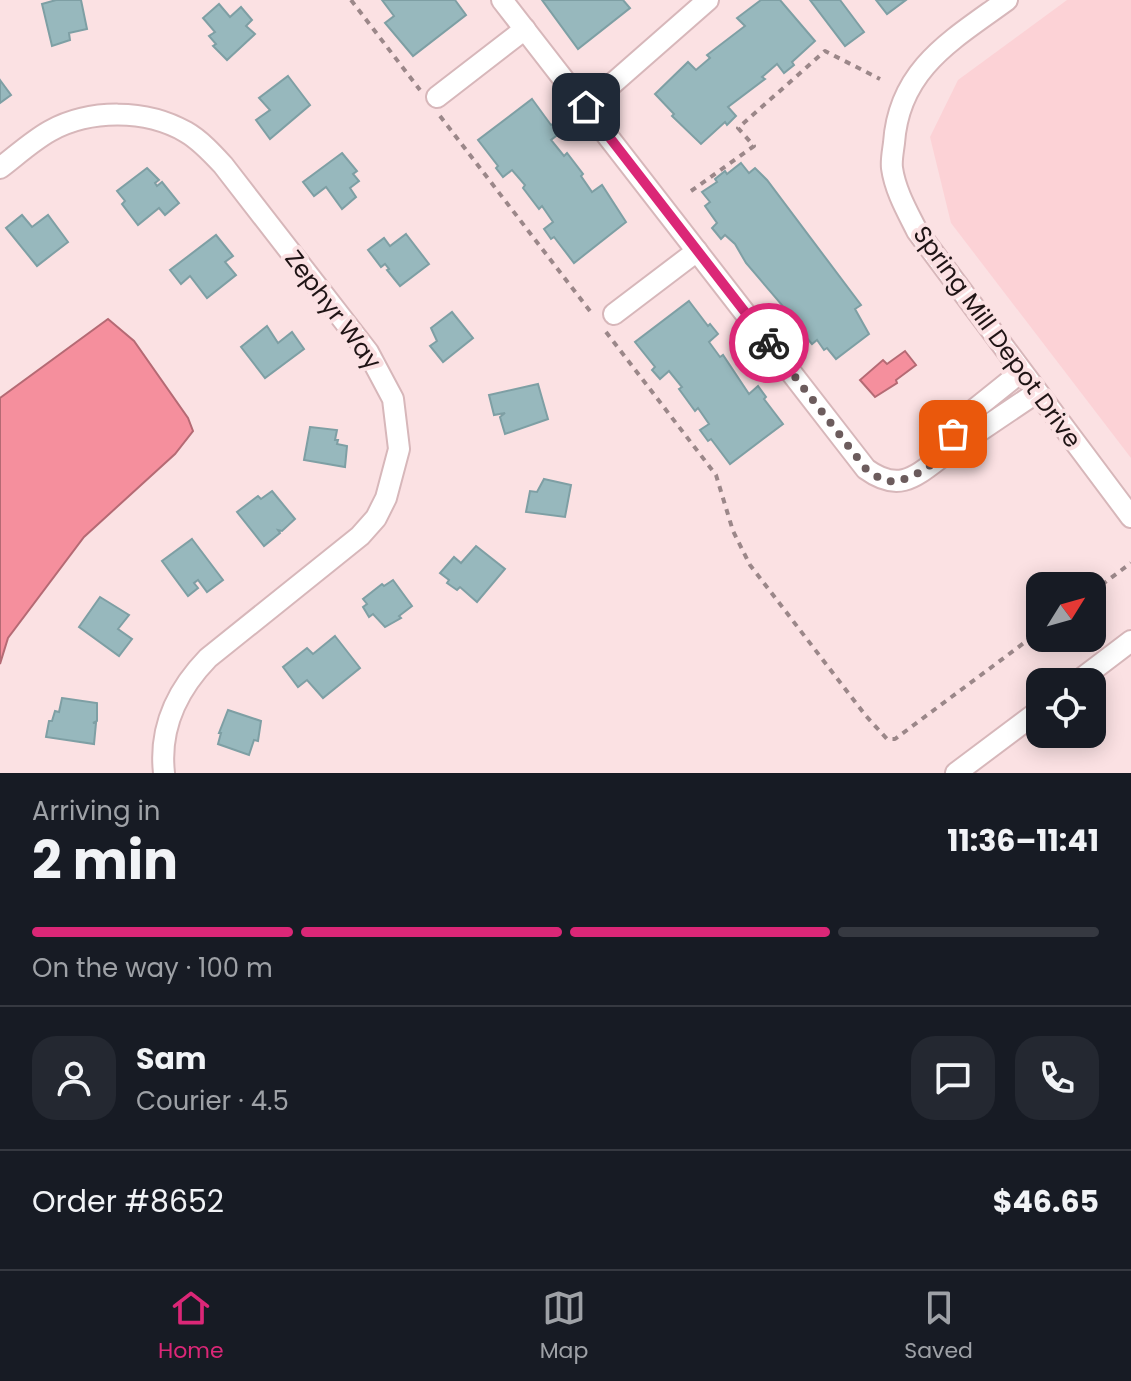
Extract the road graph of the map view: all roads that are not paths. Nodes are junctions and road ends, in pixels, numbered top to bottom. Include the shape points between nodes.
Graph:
1 (502, 0) edge
2 (708, 0) edge
3 (1007, 0) edge
4 (525, 29) junction
5 (432, 100) road end
6 (586, 107) junction
7 (0, 168) edge
8 (697, 251) junction
9 (614, 314) dead end
10 (1021, 372) junction
11 (1036, 393) junction
12 (944, 455) junction
13 (1131, 517) edge
14 (1131, 641) edge
15 (1095, 668) edge
16 (1026, 721) edge
17 (960, 772) edge
18 (164, 773) edge

1 - 4 street
2 - 6 street
3 - 10 street, Spring Mill Depot Drive via 930,59 915,78 895,125 892,167 917,231
4 - 5 street
4 - 6 street
6 - 8 street
7 - 18 street, Zephyr Way via 50,131 105,115 135,115 187,132 233,177 368,352 393,399 399,449 376,518 339,555 192,674 163,739
8 - 9 street
8 - 12 street via 866,469 897,482
10 - 11 street, Spring Mill Depot Drive
10 - 12 street via 965,417
11 - 12 street
11 - 13 street, Spring Mill Depot Drive
14 - 15 street
16 - 17 street

